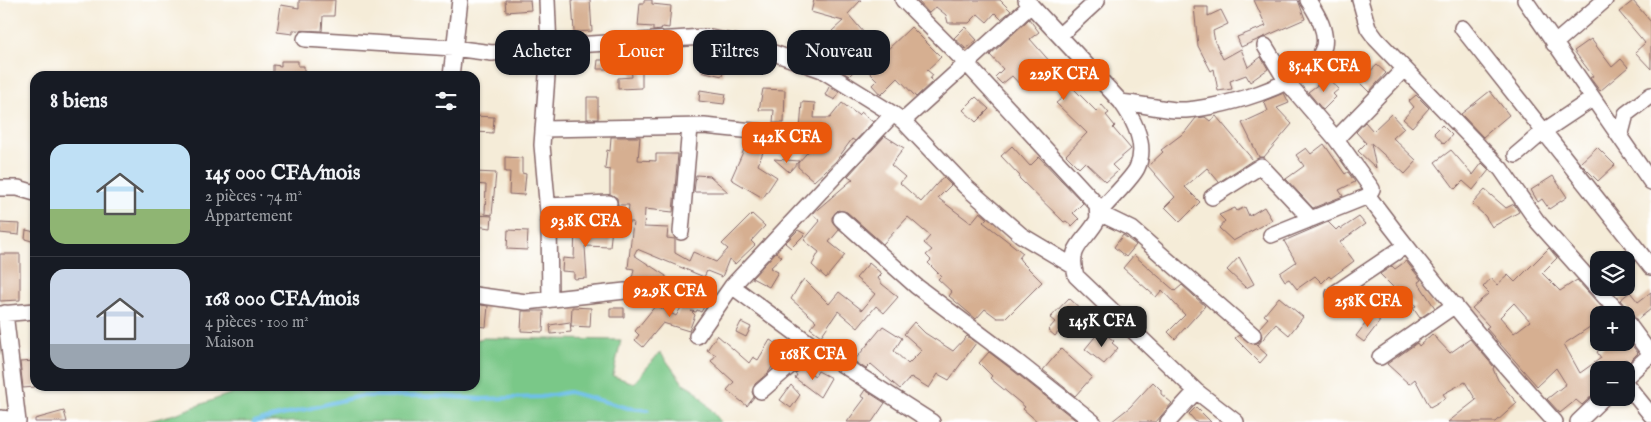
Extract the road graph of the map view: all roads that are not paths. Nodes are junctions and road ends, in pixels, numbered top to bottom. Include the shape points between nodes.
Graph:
1 (460, 0) edge
2 (547, 0) edge
3 (903, 0) edge
4 (1308, 0) edge
5 (1360, 0) edge
6 (1525, 0) edge
7 (1605, 0) edge
8 (1097, 1) dead end
9 (1028, 3) edge
10 (1462, 28) dead end
11 (548, 30) edge
12 (1060, 35) junction
13 (305, 39) dead end
14 (1554, 44) junction
15 (590, 45) edge
16 (1265, 46) dead end
17 (454, 48) junction
18 (495, 53) edge
19 (967, 64) junction
20 (1404, 69) junction
21 (452, 71) edge
22 (547, 75) edge
23 (1287, 82) junction
24 (1651, 95) edge
25 (1592, 99) junction
26 (1122, 102) junction
27 (898, 117) junction
28 (690, 127) junction
29 (543, 129) junction
30 (1544, 131) junction
31 (763, 132) dead end
32 (1620, 137) junction
33 (1336, 140) junction
34 (1516, 155) dead end
35 (1651, 182) edge
36 (0, 188) edge
37 (30, 192) edge
38 (1368, 196) junction
39 (1212, 197) dead end
40 (608, 203) dead end
41 (548, 206) junction
42 (1099, 213) junction
43 (842, 218) dead end
44 (1311, 218) junction
45 (681, 232) dead end
46 (1271, 235) dead end
47 (1405, 246) junction
48 (1073, 266) junction
49 (1651, 267) edge
50 (732, 286) junction
51 (625, 291) dead end
52 (1334, 294) dead end
53 (480, 297) edge
54 (550, 300) junction
55 (1455, 305) junction
56 (1613, 306) edge
57 (30, 312) edge
58 (2, 314) edge
59 (1635, 333) edge
60 (1253, 335) dead end
61 (697, 336) dead end
62 (813, 346) junction
63 (1651, 354) edge
64 (1380, 357) dead end
65 (1635, 369) edge
66 (761, 391) dead end
67 (1196, 391) junction
68 (1635, 395) edge
69 (1595, 406) edge
70 (1651, 415) edge
71 (0, 418) edge
72 (18, 421) edge
73 (932, 422) edge
74 (1093, 422) edge
75 (1168, 422) edge
76 (1236, 422) edge
77 (1555, 422) edge
78 (1578, 422) edge

1 - 17 street
2 - 11 street
3 - 19 street
4 - 23 street via 1320,18 1324,45 1320,55
5 - 20 street via 1372,33
6 - 14 street
7 - 14 street
8 - 12 street
9 - 12 street
9 - 19 street
10 - 30 street
12 - 26 street
13 - 17 street
14 - 25 street
15 - 27 street via 704,37 751,45 822,70
16 - 23 street
17 - 18 street
17 - 21 street
19 - 27 street
19 - 42 street via 1091,197
20 - 33 street
20 - 56 street via 1501,170 1538,221
22 - 29 street
23 - 26 street via 1211,107 1176,110
23 - 33 street
24 - 32 street via 1626,114
25 - 30 street
25 - 32 street
26 - 42 street via 1135,121 1141,158 1137,169
27 - 48 street via 965,186 1021,235
27 - 50 street
28 - 29 street
28 - 31 street
28 - 45 street
29 - 41 street
30 - 34 street
30 - 49 street
32 - 35 street
33 - 38 street via 1372,190
36 - 37 street
38 - 44 street
38 - 47 street
39 - 44 street via 1261,166
40 - 41 street
41 - 54 street
42 - 48 street via 1090,232 1075,249
42 - 60 street via 1132,229
43 - 74 street via 916,286
44 - 46 street
47 - 52 street
47 - 55 street
48 - 67 street via 1084,285
50 - 61 street
50 - 62 street
51 - 54 street
53 - 54 street via 526,302
55 - 64 street
55 - 77 street via 1478,337
57 - 58 street
58 - 72 street
59 - 63 street
62 - 66 street
62 - 73 street
63 - 65 street
67 - 75 street
67 - 76 street
68 - 70 street
69 - 78 street
71 - 72 street

